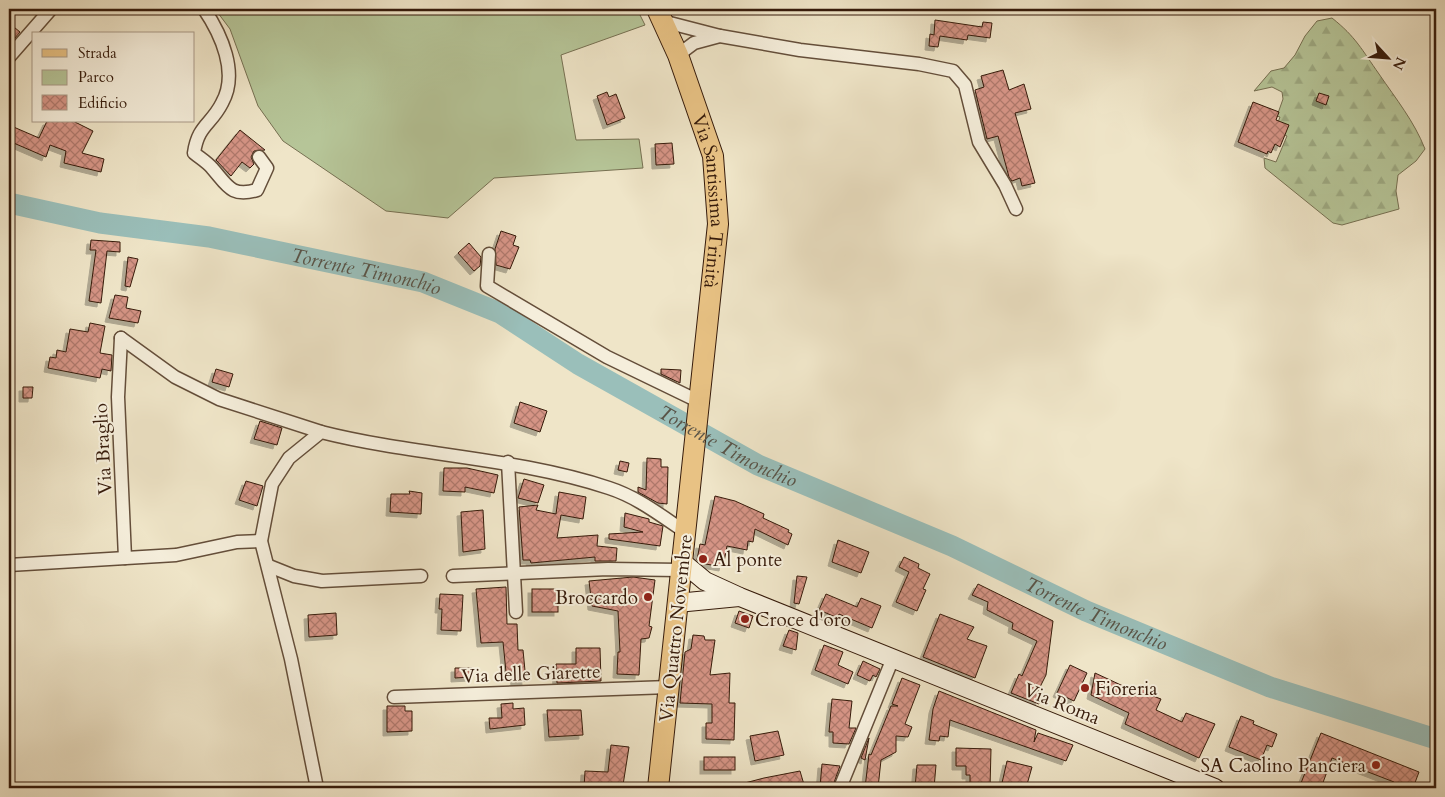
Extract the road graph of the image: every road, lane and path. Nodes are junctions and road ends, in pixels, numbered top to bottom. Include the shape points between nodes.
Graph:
1 (51, 9) edge
2 (204, 9) edge
3 (660, 15) edge
4 (720, 36) junction
5 (678, 55) junction
6 (9, 58) edge
7 (259, 157) dead end
8 (1016, 210) dead end
9 (489, 254) dead end
10 (699, 404) junction
11 (321, 432) junction
12 (508, 462) junction
13 (692, 467) joint
14 (684, 531) junction
15 (261, 541) junction
16 (125, 558) junction
17 (9, 565) edge
18 (268, 566) junction
19 (514, 573) junction
20 (421, 576) dead end
21 (453, 576) dead end
22 (679, 580) junction
23 (705, 580) junction
24 (740, 597) junction
25 (516, 612) dead end
26 (893, 658) junction
27 (669, 687) junction
28 (394, 697) dead end
29 (317, 788) edge
30 (658, 788) edge
31 (840, 788) edge
32 (1215, 788) edge

1 - 6 street
2 - 7 street via 218,29 228,70 223,103 196,137 194,153 233,191 245,193 257,190 267,168
3 - 4 street
3 - 5 main road, Via Santissima Trinità
4 - 5 street via 694,43
4 - 8 street via 953,71 965,85 979,142
5 - 10 main road, Via Santissima Trinità via 713,156 718,224
9 - 10 street via 488,286 607,357
10 - 13 main road, Via Santissima Trinità
11 - 12 street via 422,452
11 - 15 street via 288,458 272,484
11 - 16 street, Via Braglio via 219,399 175,377 121,338 118,396
12 - 14 street via 610,488 641,502
12 - 19 street
13 - 14 main road, Via Quattro Novembre
14 - 22 main road, Via Quattro Novembre
15 - 16 street via 237,542 176,555
15 - 18 street
16 - 17 street
18 - 20 street via 294,576 322,581
18 - 29 street
19 - 21 street
19 - 22 street via 608,569
19 - 25 street
22 - 23 street
22 - 23 street, Via Roma
22 - 24 street, Via Roma
22 - 27 main road, Via Quattro Novembre
23 - 24 street, Via Roma
24 - 26 street, Via Roma
26 - 31 street
26 - 32 street, Via Roma
27 - 28 street, Via delle Giarette
27 - 30 main road, Via Quattro Novembre

